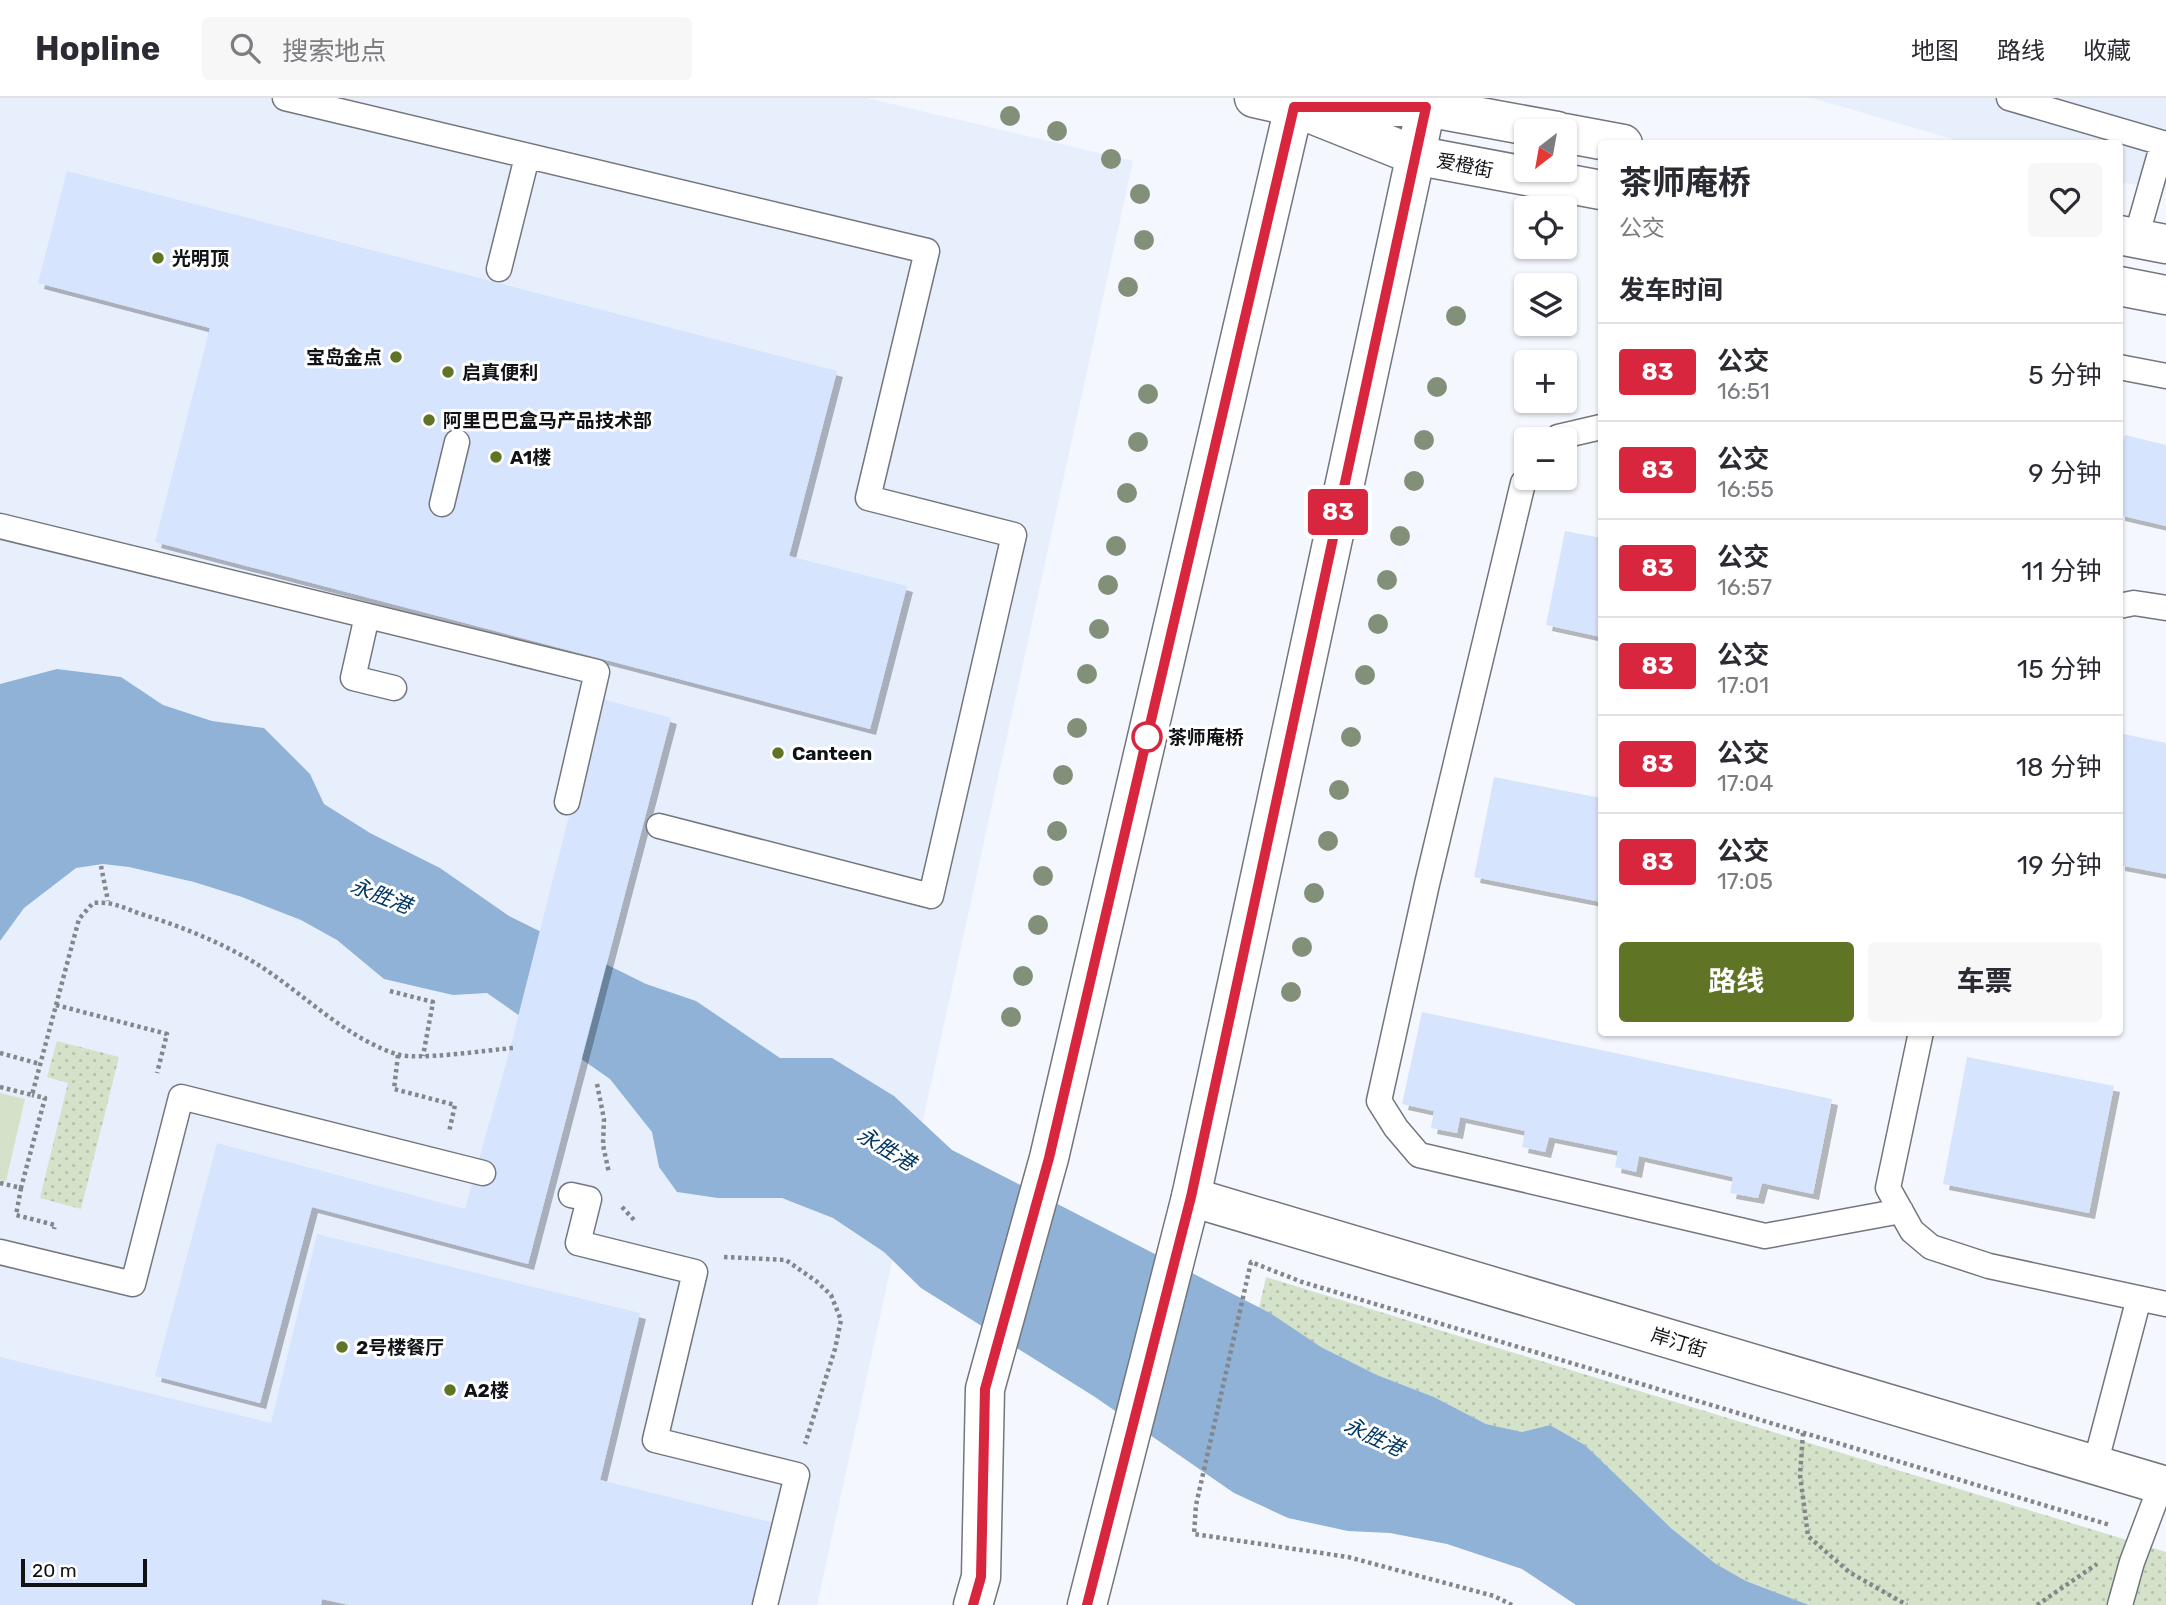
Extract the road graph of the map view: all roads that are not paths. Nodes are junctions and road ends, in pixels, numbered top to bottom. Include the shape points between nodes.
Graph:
1 (285, 98) edge
2 (1254, 98) edge
3 (2010, 98) edge
4 (1427, 102) edge
5 (1295, 103) edge
6 (1514, 121) edge
7 (1577, 135) edge
8 (1602, 140) edge
9 (2164, 144) edge
10 (1414, 155) junction
11 (527, 157) junction
12 (1598, 189) edge
13 (2140, 239) edge
14 (499, 269) dead end
15 (2123, 287) edge
16 (2166, 295) edge
17 (2123, 368) edge
18 (2166, 376) edge
19 (1598, 428) edge
20 (1577, 433) edge
21 (457, 442) dead end
22 (1521, 490) edge
23 (442, 504) dead end
24 (0, 526) edge
25 (2123, 605) edge
26 (2166, 608) edge
27 (368, 616) junction
28 (394, 688) dead end
29 (567, 802) dead end
30 (659, 826) dead end
31 (1920, 1036) edge
32 (483, 1173) dead end
33 (571, 1195) dead end
34 (1191, 1197) junction
35 (1901, 1211) junction
36 (0, 1252) edge
37 (2139, 1298) junction
38 (2166, 1304) edge
39 (2095, 1465) junction
40 (2164, 1486) edge
41 (765, 1605) edge
42 (972, 1605) edge
43 (1087, 1605) edge
44 (2120, 1605) edge

1 - 11 lane
2 - 5 main road, 爱橙街
3 - 9 lane
4 - 5 main road, 爱橙街
4 - 6 main road, 爱橙街
4 - 10 main road
5 - 10 main road, 爱橙街
5 - 42 main road via 1049,1158 985,1389 981,1577
7 - 8 main road
9 - 13 lane
10 - 12 main road, 爱橙街
10 - 34 main road
11 - 14 lane
11 - 30 lane via 927,251 868,498 1014,535 931,896
15 - 16 main road
17 - 18 lane
19 - 20 lane
21 - 23 lane
22 - 35 lane via 1379,1101 1419,1155 1765,1236
24 - 27 lane
25 - 26 lane
27 - 28 lane via 353,678
27 - 29 lane via 413,620 597,672
31 - 35 lane via 1888,1188
32 - 36 lane via 181,1097 133,1284
33 - 41 lane via 589,1199 578,1243 695,1272 655,1440 797,1475
34 - 39 main road, 岸汀街
34 - 43 main road
35 - 37 lane via 1912,1231 1931,1247 1989,1266
37 - 38 lane
37 - 39 lane
39 - 40 main road, 岸汀街
40 - 44 lane via 2132,1562

